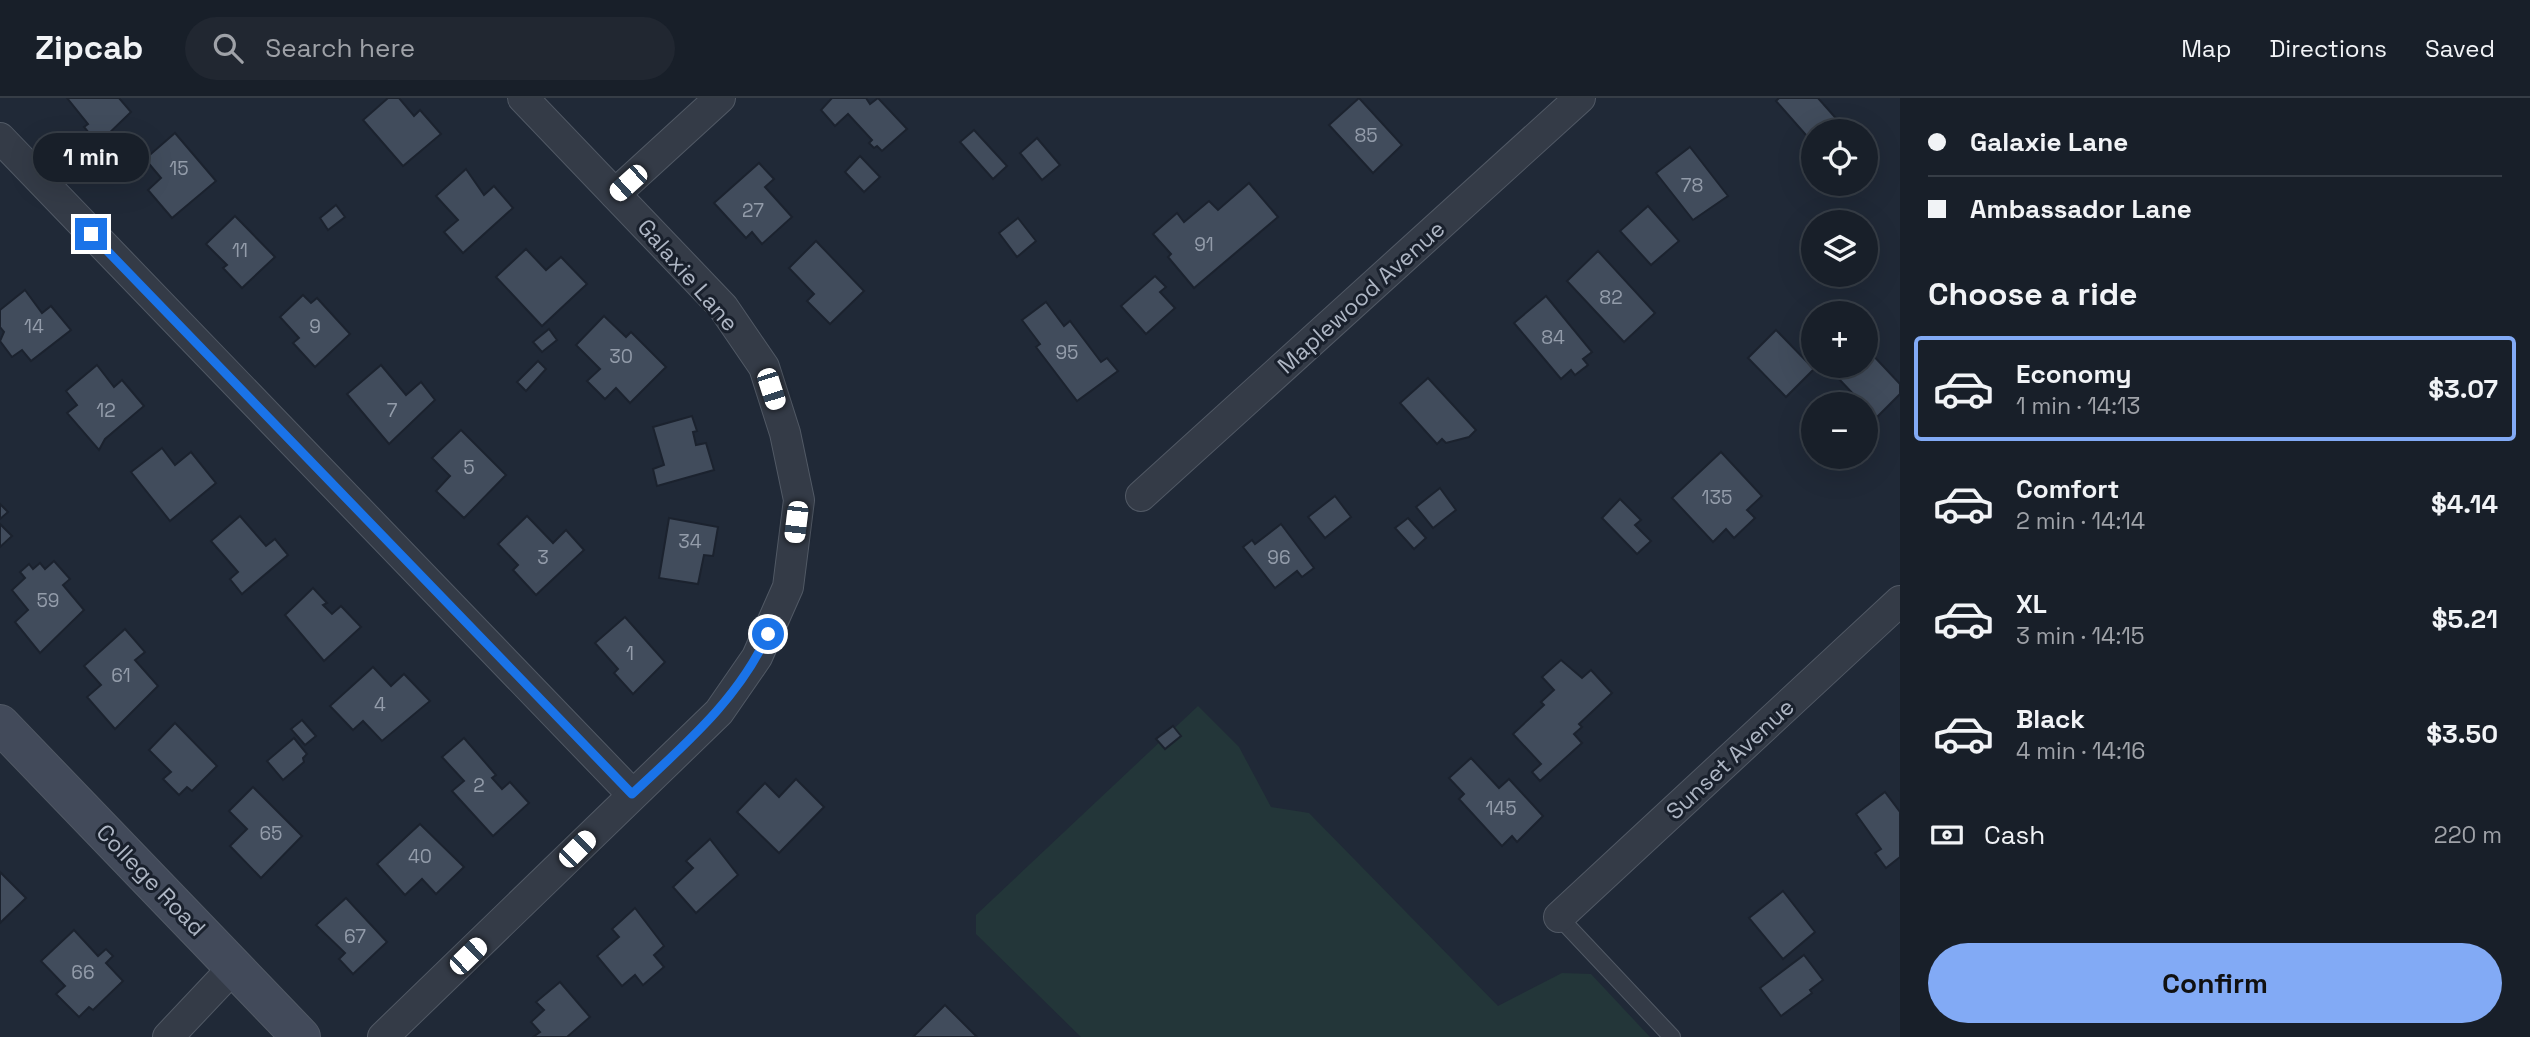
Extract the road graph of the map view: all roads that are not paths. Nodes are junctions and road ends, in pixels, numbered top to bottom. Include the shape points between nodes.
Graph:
1 (523, 98) edge
2 (720, 98) edge
3 (1580, 98) edge
4 (0, 138) edge
5 (615, 194) junction
6 (1141, 496) dead end
7 (1900, 601) edge
8 (0, 724) edge
9 (632, 794) junction
10 (1559, 918) joint
11 (234, 967) junction
12 (168, 1037) edge
13 (302, 1037) edge
14 (383, 1037) edge
15 (1672, 1037) edge

1 - 5 street, Galaxie Lane
2 - 5 street
3 - 6 street, Maplewood Avenue
4 - 9 street
5 - 9 street, Galaxie Lane via 723,307 764,367 785,433 799,500 788,587 757,657 719,712
7 - 10 street, Sunset Avenue
8 - 11 street, College Road
9 - 14 street, Galaxie Lane
10 - 15 lane
11 - 12 street
11 - 13 street, College Road

